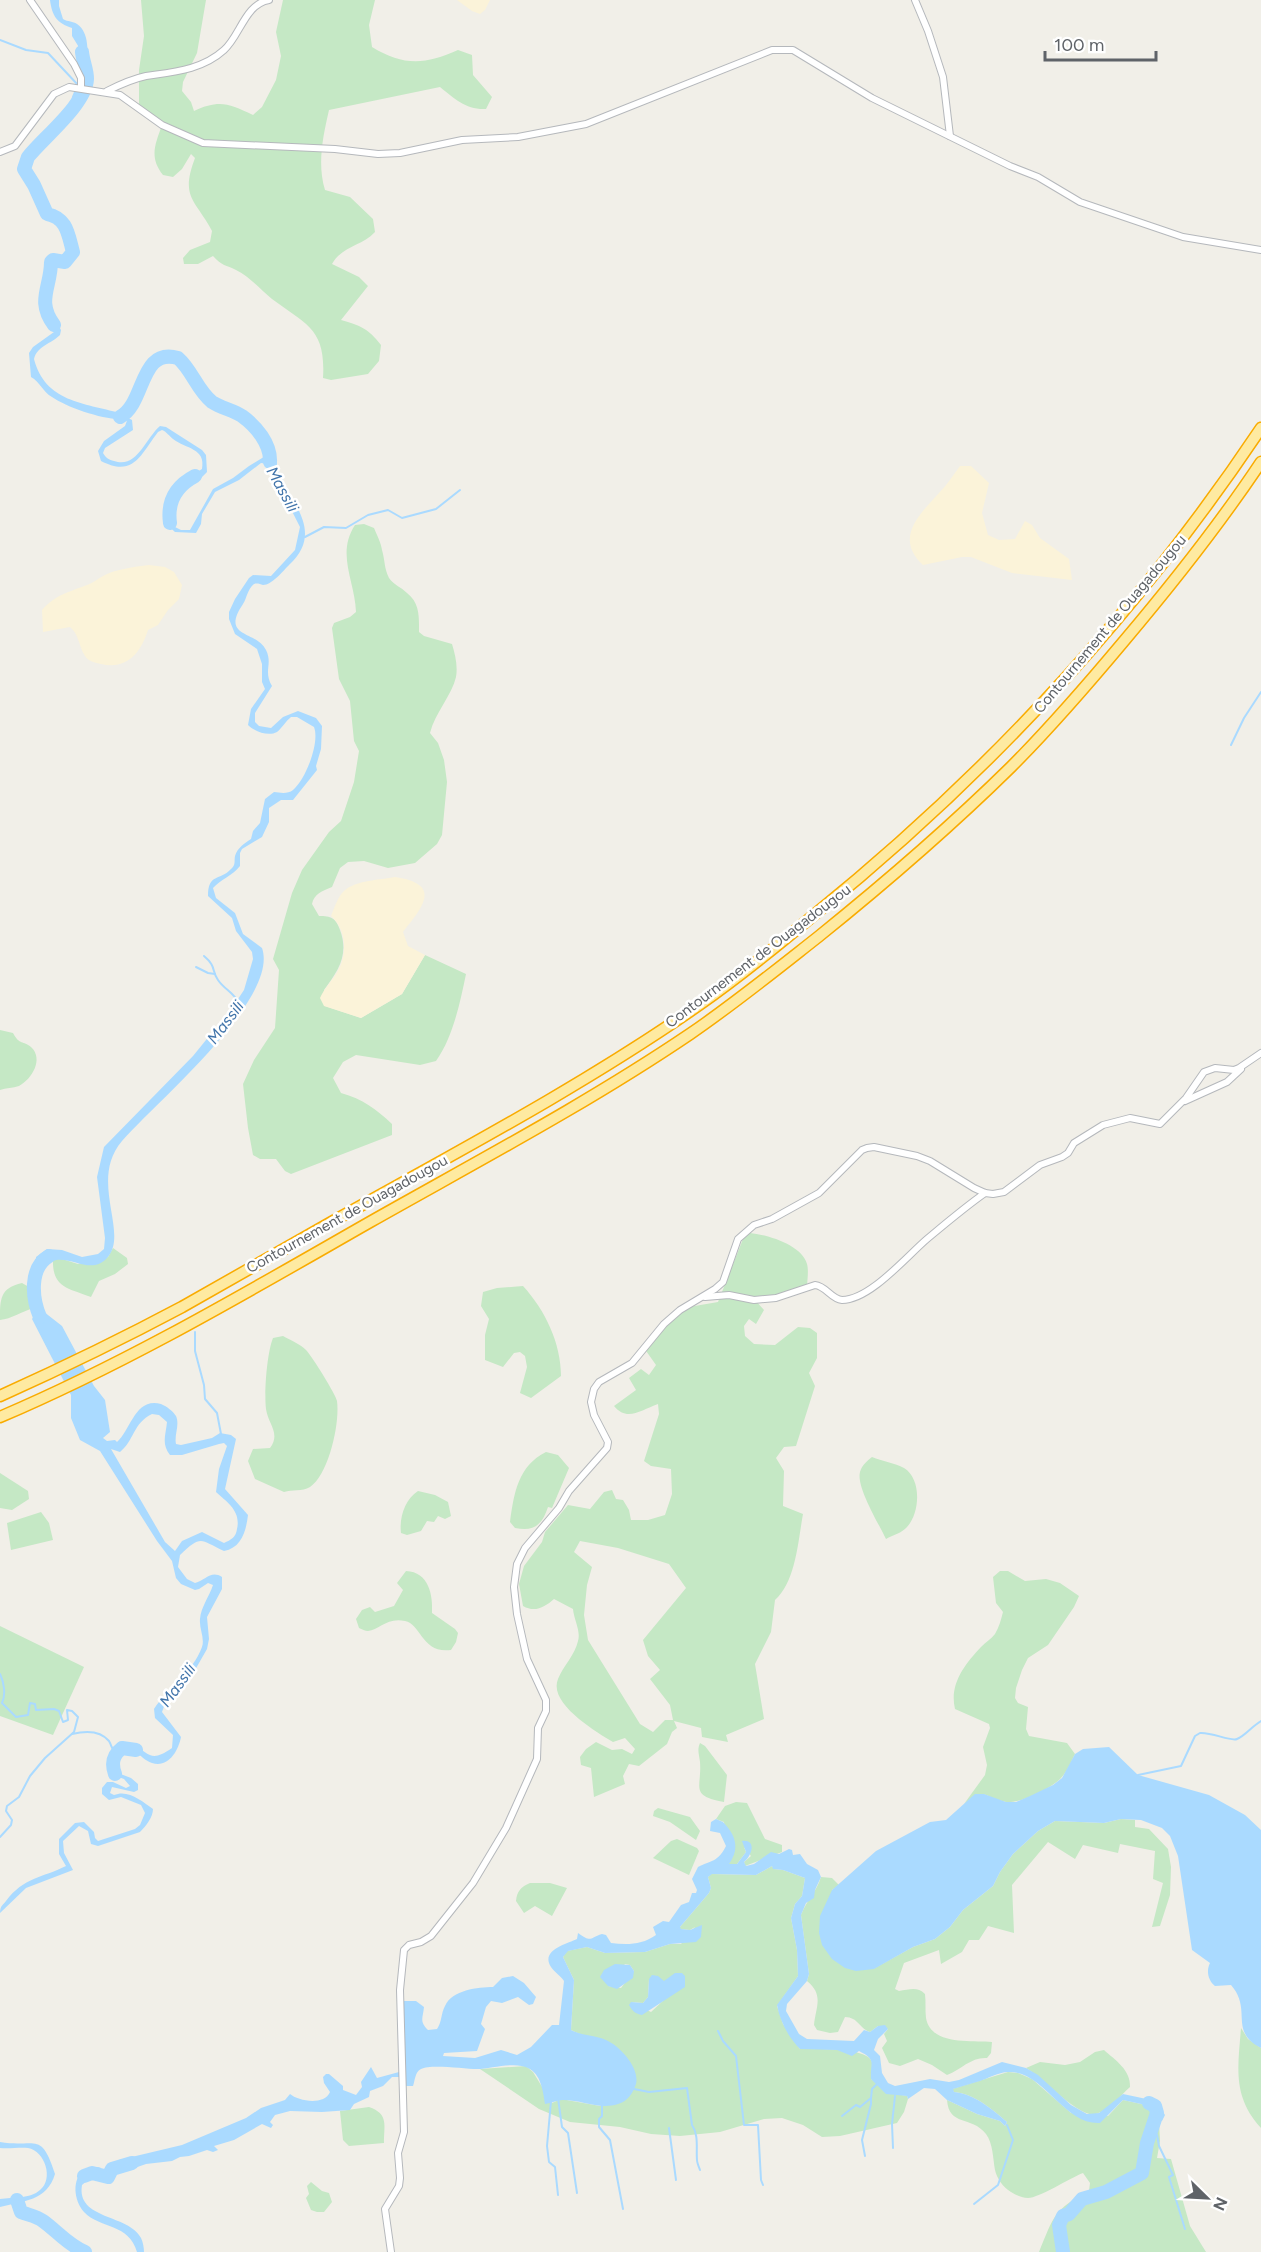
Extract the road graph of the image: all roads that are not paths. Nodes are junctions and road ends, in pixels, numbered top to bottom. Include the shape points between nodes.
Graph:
1 (30, 0) edge
2 (269, 0) edge
3 (915, 0) edge
4 (81, 88) junction
5 (106, 92) junction
6 (950, 136) junction
7 (0, 152) edge
8 (1261, 250) edge
9 (1261, 428) edge
10 (1261, 462) edge
11 (1261, 1053) edge
12 (1246, 1065) junction
13 (1182, 1102) junction
14 (985, 1193) junction
15 (701, 1297) junction
16 (0, 1396) edge
17 (0, 1417) edge
18 (391, 2252) edge

1 - 4 street via 74,64
2 - 5 street via 257,5 225,49 211,59 182,71 127,81
3 - 6 street via 944,77
4 - 5 street
4 - 7 street via 69,87 54,94 15,146
5 - 6 street via 120,95 162,125 203,143 400,153 462,140 518,137 586,124 783,49 793,50 872,98
6 - 8 street via 1038,177 1080,202 1183,237
9 - 16 highway, Contournement de Ouagadougou via 1192,527 1019,729 943,804 787,938 701,1004 607,1066 477,1142 184,1305
10 - 17 highway, Contournement de Ouagadougou via 1164,594 1013,765 886,882 778,968 688,1035 606,1088 179,1331
11 - 12 street
12 - 13 street via 1227,1082
12 - 13 street via 1234,1070 1209,1069
13 - 14 street via 1160,1124 1130,1118 1103,1125 1074,1143 1068,1153 1040,1166 1004,1192
14 - 15 street via 881,1281 853,1298 836,1298 814,1285 776,1298
14 - 15 street via 924,1158 867,1148 819,1193 742,1234 723,1282
15 - 18 street via 664,1324 632,1363 594,1389 591,1402 607,1448 568,1491 517,1564 514,1587 527,1659 546,1701 546,1711 538,1728 537,1759 506,1828 473,1883 431,1936 404,1950 400,1990 404,2132 398,2153 399,2186 385,2209

